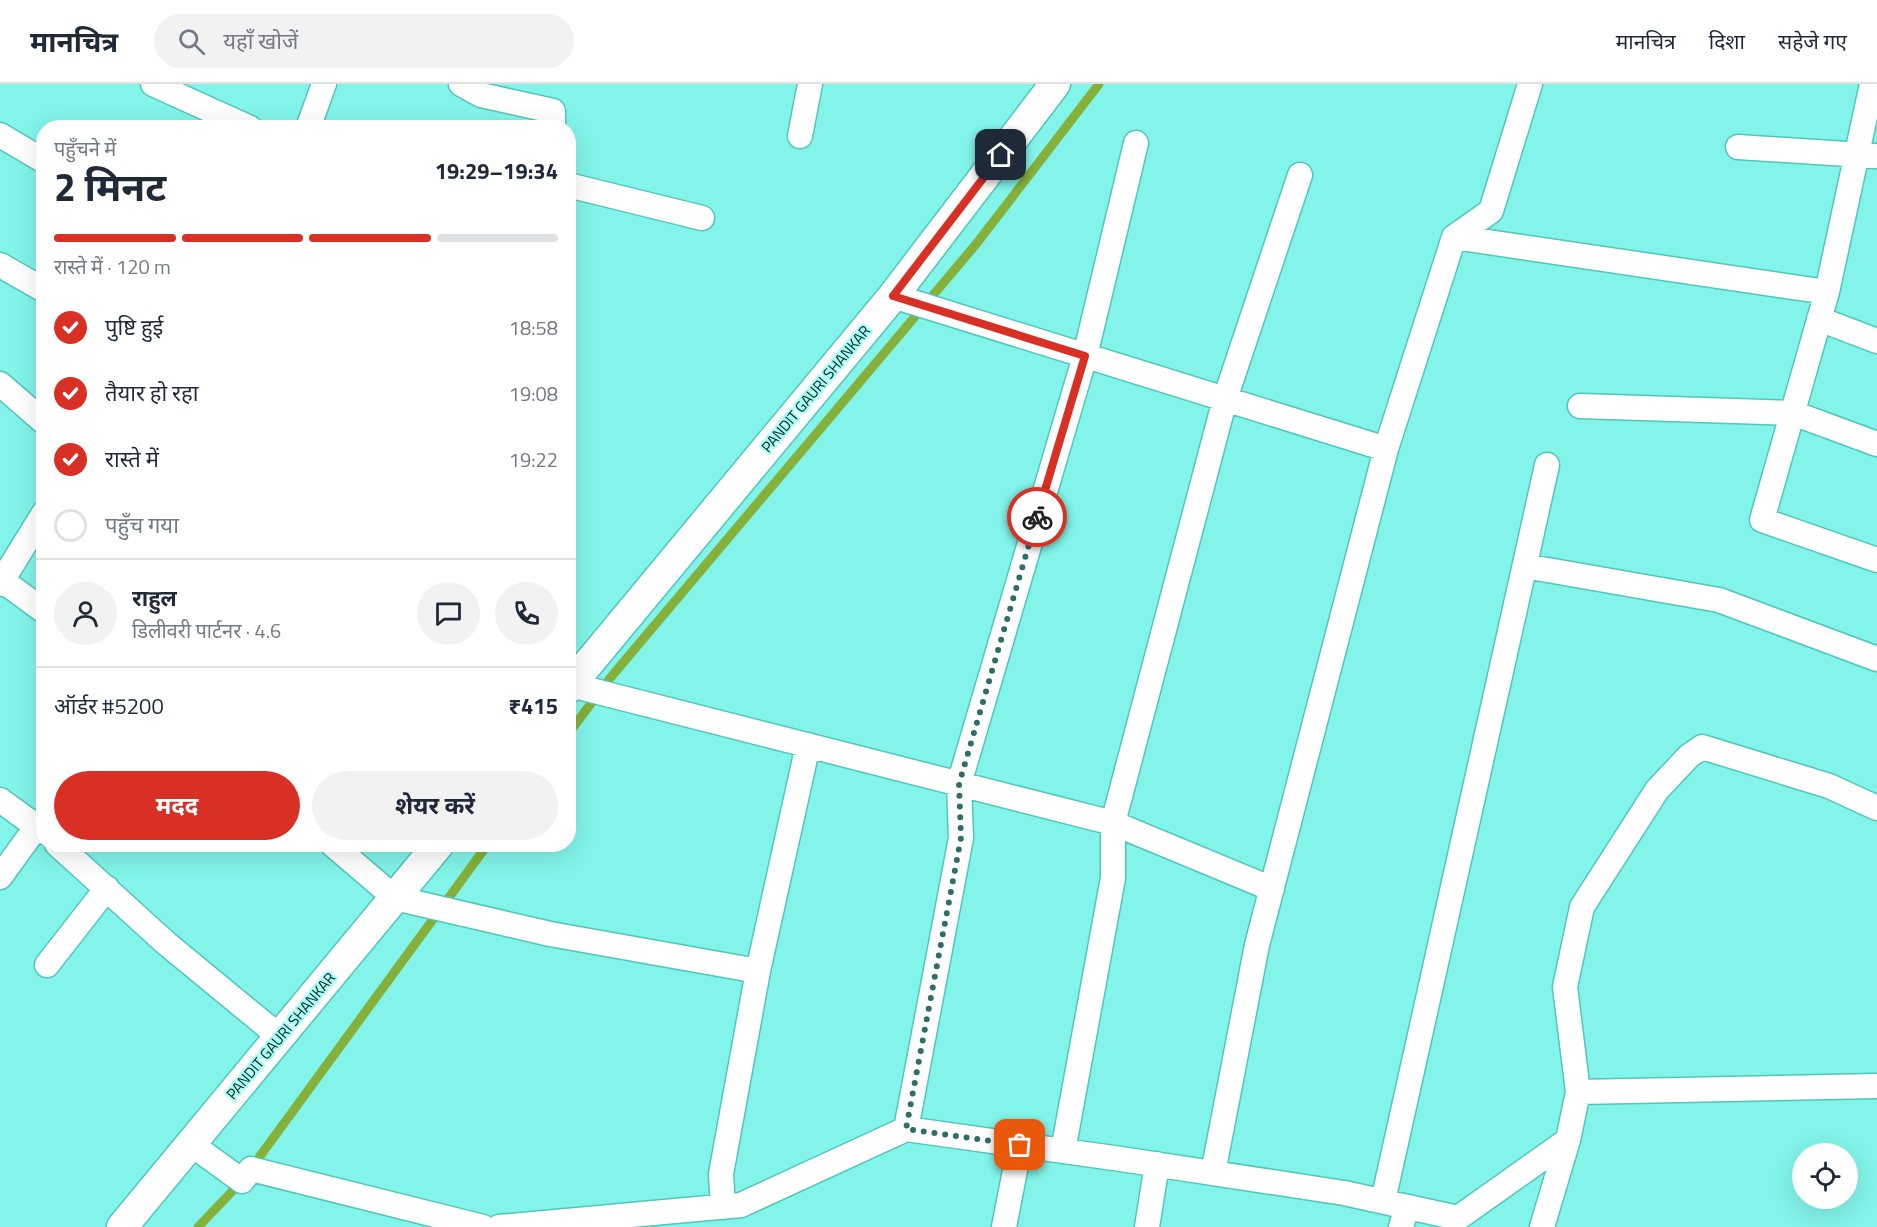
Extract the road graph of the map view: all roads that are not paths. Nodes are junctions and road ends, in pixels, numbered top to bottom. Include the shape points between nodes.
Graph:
1 (153, 84) edge
2 (324, 84) edge
3 (461, 84) edge
4 (810, 84) edge
5 (1055, 84) edge
6 (1530, 84) edge
7 (1872, 84) edge
8 (183, 90) edge
9 (236, 120) edge
10 (311, 120) edge
11 (553, 120) edge
12 (0, 135) edge
13 (800, 136) dead end
14 (1136, 143) dead end
15 (1738, 147) dead end
16 (1867, 155) edge
17 (36, 156) edge
18 (1300, 175) dead end
19 (576, 187) edge
20 (702, 218) dead end
21 (1454, 237) junction
22 (0, 265) edge
23 (36, 285) edge
24 (1827, 292) junction
25 (893, 296) junction
26 (1819, 319) junction
27 (1877, 341) edge
28 (1085, 356) junction
29 (0, 384) edge
30 (1225, 399) junction
31 (1580, 406) dead end
32 (1793, 413) junction
33 (36, 415) edge
34 (1877, 444) edge
35 (1386, 449) junction
36 (1547, 465) dead end
37 (36, 526) edge
38 (1877, 560) edge
39 (1525, 566) junction
40 (1, 581) edge
41 (36, 605) edge
42 (1877, 659) edge
43 (576, 680) edge
44 (576, 688) edge
45 (808, 745) junction
46 (959, 784) junction
47 (0, 800) edge
48 (1877, 808) edge
49 (1113, 823) junction
50 (36, 826) edge
51 (36, 834) edge
52 (66, 852) edge
53 (341, 852) edge
54 (432, 852) edge
55 (0, 876) edge
56 (107, 888) junction
57 (1272, 889) junction
58 (395, 898) junction
59 (47, 965) dead end
60 (758, 971) junction
61 (280, 1037) junction
62 (1877, 1086) edge
63 (1578, 1092) junction
64 (906, 1129) junction
65 (1568, 1140) junction
66 (191, 1144) junction
67 (1020, 1145) junction
68 (1063, 1151) junction
69 (1157, 1164) junction
70 (1213, 1173) junction
71 (1383, 1201) junction
72 (723, 1207) junction
73 (1404, 1217) edge
74 (552, 1225) edge
75 (122, 1227) edge
76 (483, 1227) edge
77 (499, 1227) edge
78 (1004, 1227) edge
79 (1147, 1227) edge
80 (1542, 1227) edge

1 - 8 street
2 - 10 street
3 - 11 street via 481,95 553,111
4 - 13 street
5 - 25 street, PANDIT GAURI SHANKAR
6 - 21 street via 1491,211
7 - 16 street
8 - 9 street
12 - 17 street
14 - 28 street
15 - 16 street
16 - 24 street
18 - 30 street
19 - 20 street
21 - 24 street
21 - 35 street
22 - 23 street
24 - 26 street
25 - 28 street
25 - 43 street, PANDIT GAURI SHANKAR
26 - 27 street
26 - 32 street
28 - 30 street
28 - 46 street
29 - 33 street
30 - 35 street
30 - 49 street
31 - 32 street
32 - 34 street
32 - 38 street via 1762,520
35 - 57 street
36 - 39 street
37 - 40 street
39 - 42 street via 1719,600
39 - 71 street
40 - 41 street
44 - 45 street
45 - 46 street
45 - 60 street
46 - 49 street
46 - 64 street via 961,838
47 - 50 street
48 - 63 street via 1829,786 1702,747 1689,756 1657,790 1582,907 1565,987
49 - 57 street
49 - 68 street via 1113,878
51 - 55 street
52 - 56 street
53 - 58 street
54 - 58 street, PANDIT GAURI SHANKAR
56 - 59 street
56 - 61 street via 167,944
57 - 70 street via 1257,945
58 - 60 street via 550,934
58 - 61 street, PANDIT GAURI SHANKAR
60 - 72 street via 721,1174
61 - 66 street, PANDIT GAURI SHANKAR
62 - 63 street
63 - 65 street
64 - 67 street
64 - 72 street via 741,1205
65 - 73 street via 1458,1218
65 - 80 street
66 - 75 street, PANDIT GAURI SHANKAR
66 - 76 street via 242,1180 251,1169
67 - 68 street
67 - 78 street
68 - 69 street
69 - 70 street
69 - 79 street
70 - 71 street
71 - 73 street
72 - 74 street
74 - 77 street

